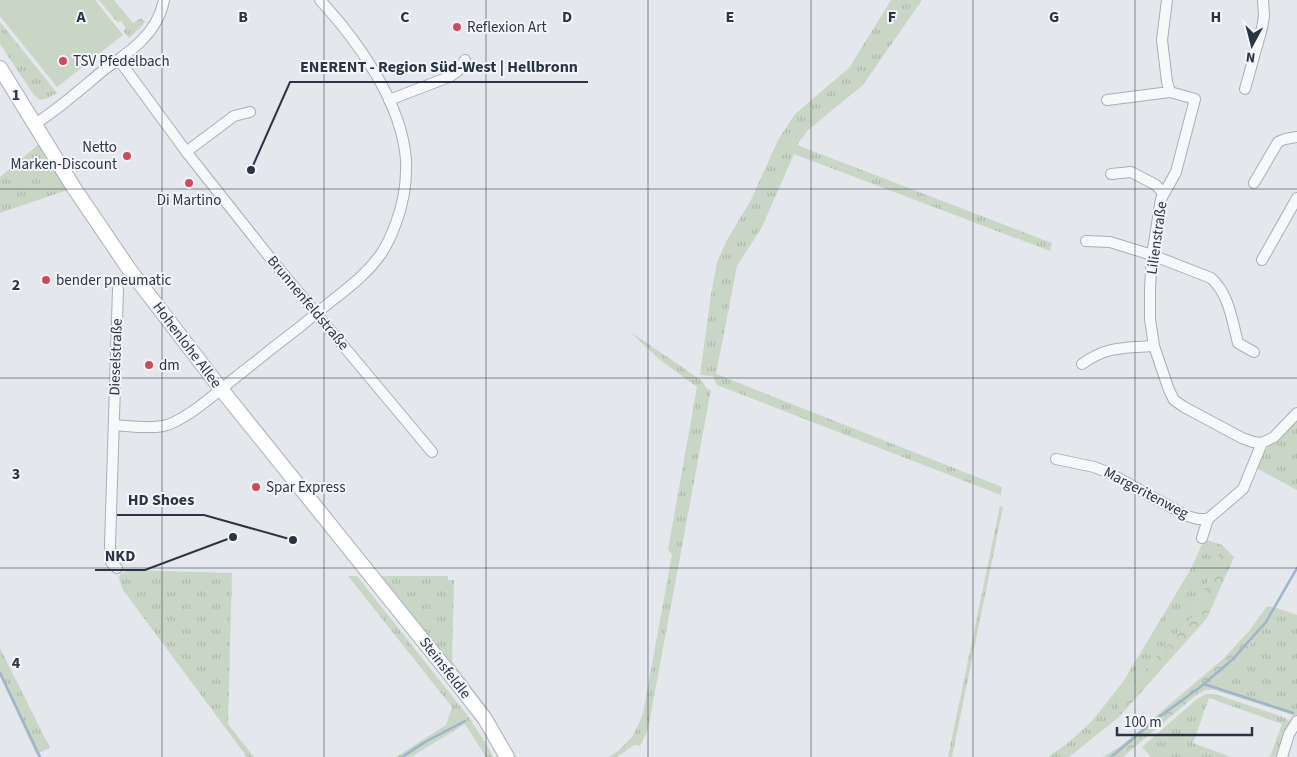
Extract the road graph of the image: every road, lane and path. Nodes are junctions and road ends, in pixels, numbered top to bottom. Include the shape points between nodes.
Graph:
1 (164, 0) edge
2 (320, 0) edge
3 (1167, 0) edge
4 (1263, 0) edge
5 (119, 60) junction
6 (465, 60) dead end
7 (0, 68) edge
8 (1245, 89) dead end
9 (1170, 92) junction
10 (389, 100) junction
11 (1107, 100) dead end
12 (250, 112) dead end
13 (35, 124) junction
14 (1297, 137) edge
15 (186, 152) junction
16 (1111, 174) dead end
17 (1254, 183) dead end
18 (1163, 193) junction
19 (1297, 198) edge
20 (1086, 240) dead end
21 (1152, 255) junction
22 (1262, 260) dead end
23 (118, 289) dead end
24 (317, 313) junction
25 (1154, 346) junction
26 (1254, 352) dead end
27 (1082, 364) dead end
28 (222, 390) junction
29 (1297, 413) edge
30 (114, 425) junction
31 (1262, 443) junction
32 (432, 452) dead end
33 (1056, 459) dead end
34 (1208, 519) junction
35 (1202, 538) dead end
36 (117, 568) dead end
37 (377, 583) joint
38 (1297, 721) edge
39 (507, 757) edge
40 (1282, 757) edge

1 - 5 street via 155,24
2 - 10 street via 370,63
3 - 9 street via 1162,40
4 - 8 street via 1262,28
5 - 13 street
5 - 15 street, Brunnenfeldstraße
6 - 10 street via 449,77
7 - 13 street, Hohenlohe Allee
9 - 11 street
9 - 18 street, Lilienstraße via 1195,99 1176,172
10 - 24 street via 402,135 406,161 402,206 381,254 359,280
12 - 15 street via 234,116
13 - 28 street, Hohenlohe Allee via 129,269
14 - 17 street via 1278,142
15 - 24 street, Brunnenfeldstraße
16 - 18 street via 1131,172 1156,185
18 - 21 street, Lilienstraße
19 - 22 street
20 - 21 street via 1110,242
21 - 25 street, Lilienstraße via 1150,319
21 - 26 street via 1211,278 1219,285 1238,343
23 - 30 street, Dieselstraße
24 - 28 street
24 - 32 street, Brunnenfeldstraße
25 - 27 street via 1113,349 1094,355
25 - 31 street, Lilienstraße via 1174,400 1242,438
28 - 30 street via 165,426
28 - 37 street, Hohenlohe Allee
29 - 31 street via 1274,437
30 - 36 street, Dieselstraße via 110,545 111,562
31 - 34 street via 1243,489
33 - 34 street, Margeritenweg via 1107,472 1187,516
34 - 35 street
37 - 39 street, Steinsfeldle via 485,720
38 - 40 street

